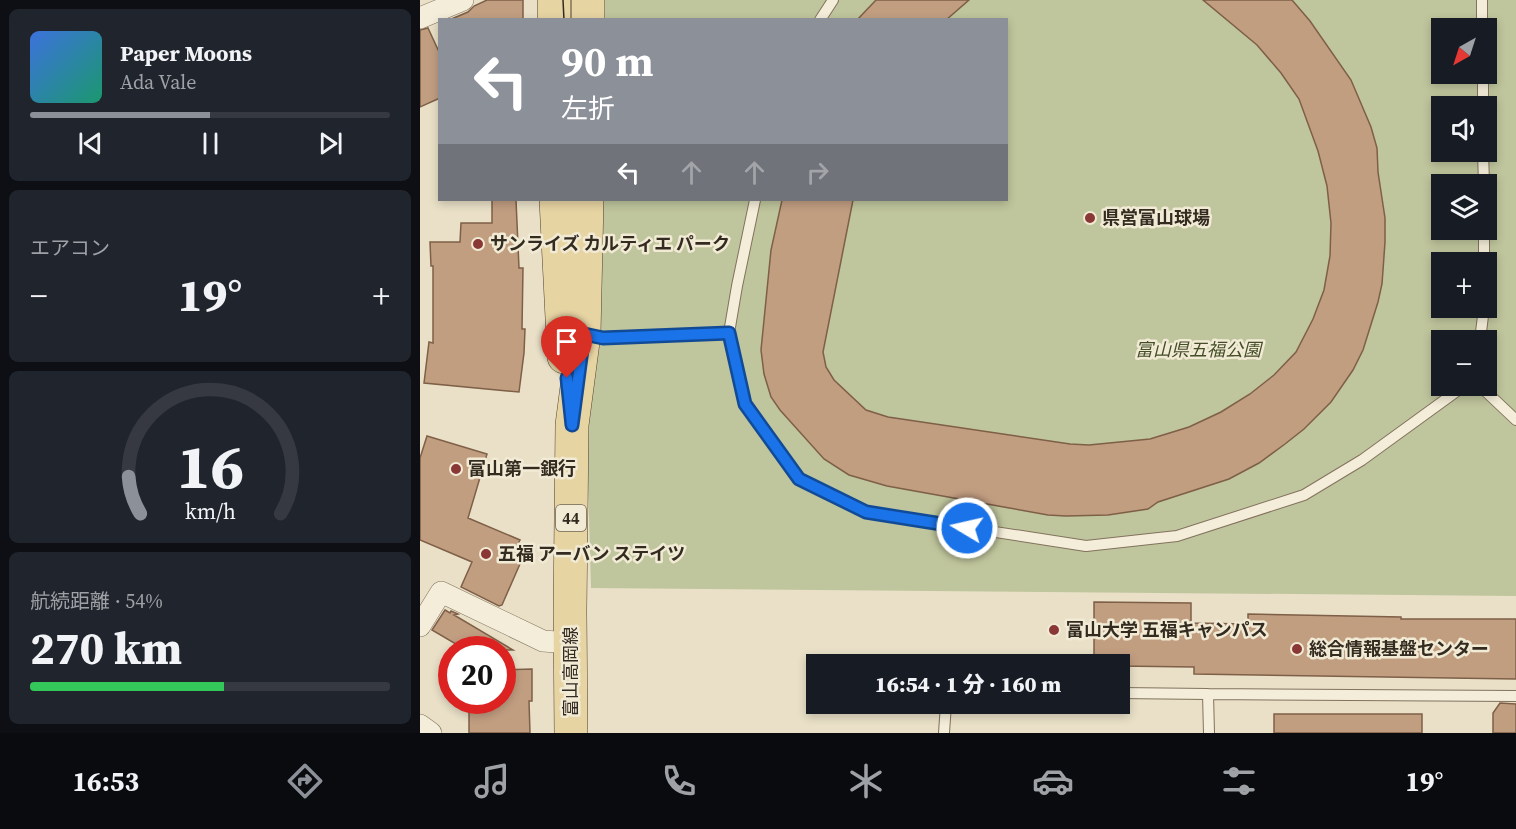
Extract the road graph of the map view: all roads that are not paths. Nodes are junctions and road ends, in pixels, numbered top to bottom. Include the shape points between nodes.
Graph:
1 (463, 0) edge
2 (554, 0) edge
3 (588, 0) edge
4 (834, 0) edge
5 (1482, 0) edge
6 (420, 18) edge
7 (554, 18) edge
8 (588, 18) edge
9 (821, 18) edge
10 (1482, 18) edge
11 (556, 201) edge
12 (588, 201) edge
13 (755, 201) edge
14 (729, 333) junction
15 (584, 334) junction
16 (1450, 396) edge
17 (1491, 396) edge
18 (1516, 420) edge
19 (572, 425) junction
20 (420, 626) edge
21 (570, 627) junction
22 (1130, 693) edge
23 (1208, 694) junction
24 (1516, 696) edge
25 (945, 714) edge
26 (420, 725) edge
27 (431, 733) edge
28 (571, 733) edge
29 (944, 733) edge
30 (1209, 733) edge

1 - 6 street
2 - 7 main road
3 - 8 main road
4 - 9 lane
5 - 10 lane
11 - 19 main road, 44
12 - 15 main road, 44
13 - 14 lane
14 - 15 lane via 603,338
14 - 16 lane via 745,404 799,479 866,512 1086,546 1177,536 1304,495 1362,460
15 - 19 main road, 44
17 - 18 lane
19 - 21 main road, 44
20 - 21 street via 441,592 543,641
21 - 28 main road, 富山高岡線 / 44
22 - 23 lane
23 - 24 lane
23 - 30 lane
25 - 29 lane
26 - 27 street

